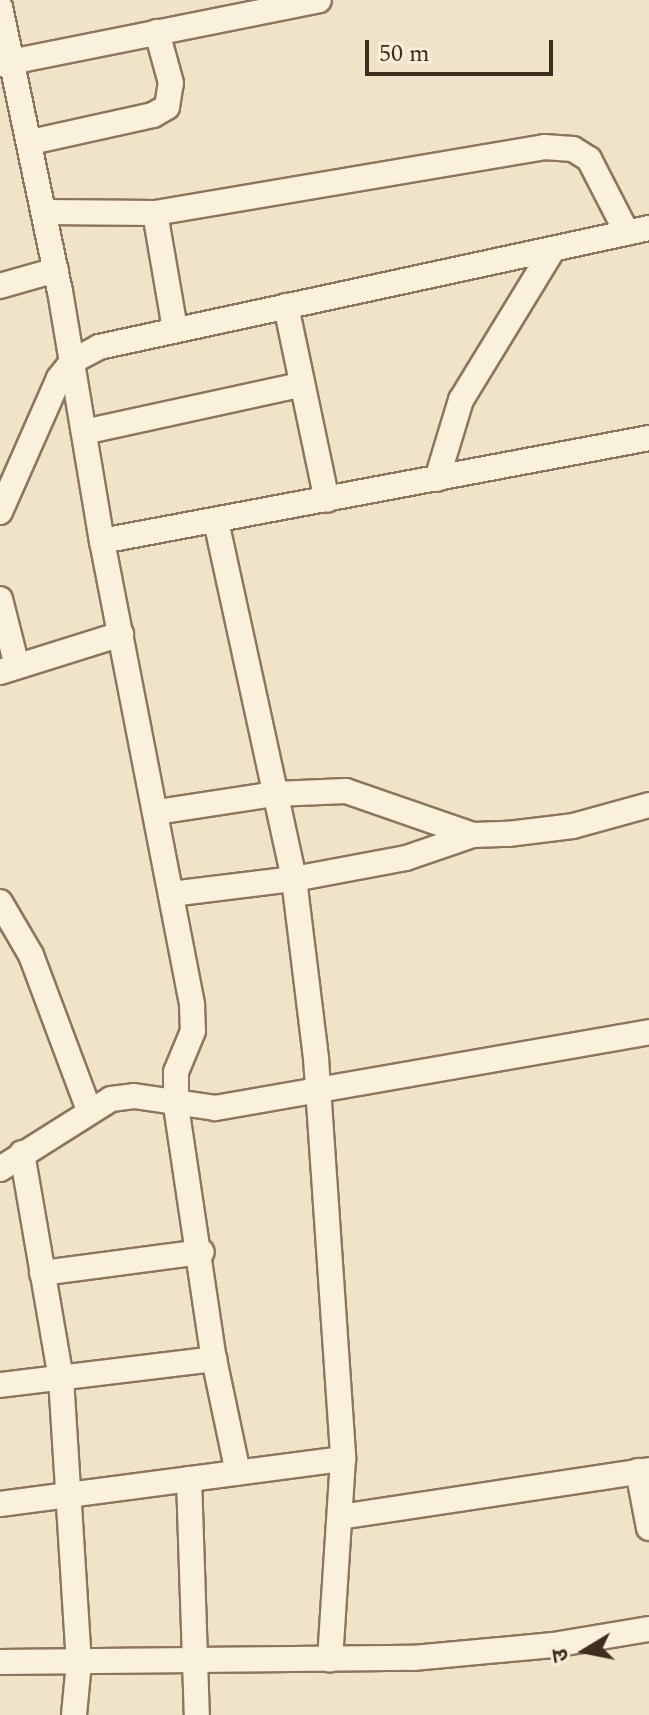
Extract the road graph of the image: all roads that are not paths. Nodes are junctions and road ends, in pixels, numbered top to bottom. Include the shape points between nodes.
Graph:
1 (319, 0) edge
2 (0, 7) edge
3 (157, 32) junction
4 (6, 62) edge
5 (31, 142) junction
6 (45, 212) junction
7 (155, 213) junction
8 (638, 231) edge
9 (553, 249) junction
10 (56, 270) junction
11 (0, 286) edge
12 (286, 306) junction
13 (175, 329) junction
14 (73, 361) junction
15 (300, 385) junction
16 (84, 432) junction
17 (649, 438) edge
18 (437, 479) junction
19 (327, 500) junction
20 (0, 512) edge
21 (216, 521) junction
22 (102, 541) junction
23 (0, 599) edge
24 (121, 634) junction
25 (9, 669) edge
26 (275, 794) junction
27 (649, 805) edge
28 (157, 812) junction
29 (473, 835) junction
30 (294, 879) junction
31 (171, 894) junction
32 (0, 902) edge
33 (649, 1032) edge
34 (318, 1093) junction
35 (176, 1106) junction
36 (89, 1110) junction
37 (22, 1153) junction
38 (0, 1169) edge
39 (202, 1252) junction
40 (42, 1273) junction
41 (214, 1359) junction
42 (61, 1378) junction
43 (0, 1385) edge
44 (343, 1459) junction
45 (644, 1470) edge
46 (238, 1473) junction
47 (189, 1479) junction
48 (70, 1495) junction
49 (0, 1504) edge
50 (340, 1517) junction
51 (649, 1528) edge
52 (649, 1629) edge
53 (330, 1660) junction
54 (0, 1662) edge
55 (79, 1662) junction
56 (199, 1663) junction
57 (74, 1715) edge
58 (197, 1715) edge

1 - 3 street
2 - 4 street
3 - 4 street
3 - 5 street via 171,83 167,107 153,115
4 - 5 street
5 - 6 street
6 - 7 street
6 - 10 street
7 - 8 street via 544,147 573,149 589,159
7 - 13 street
8 - 9 street
9 - 12 street
9 - 18 street via 461,400
10 - 11 street
10 - 14 street
12 - 13 street
12 - 15 street
13 - 14 street via 114,342
14 - 16 street
14 - 20 street via 51,394
15 - 16 street
15 - 19 street
16 - 22 street
17 - 18 street
18 - 19 street
19 - 21 street
21 - 22 street
21 - 26 street
22 - 24 street
23 - 25 street
24 - 25 street
24 - 28 street
26 - 28 street
26 - 29 street via 364,794
26 - 30 street
27 - 29 street via 573,826
28 - 31 street
29 - 30 street via 406,858
30 - 31 street
30 - 34 street
31 - 35 street via 193,1031 176,1072
32 - 36 street via 31,955
33 - 34 street
34 - 35 street via 215,1108
34 - 44 street
35 - 36 street via 122,1096
35 - 39 street
36 - 37 street
37 - 38 street
37 - 40 street
39 - 40 street
39 - 41 street
40 - 42 street
41 - 42 street
41 - 46 street
42 - 43 street
42 - 48 street
44 - 46 street
44 - 50 street
45 - 50 street
45 - 51 street
46 - 47 street
47 - 48 street
47 - 56 street
48 - 49 street
48 - 55 street
50 - 53 street
52 - 53 street via 484,1653
53 - 56 street
54 - 55 street
55 - 56 street
55 - 57 street
56 - 58 street

